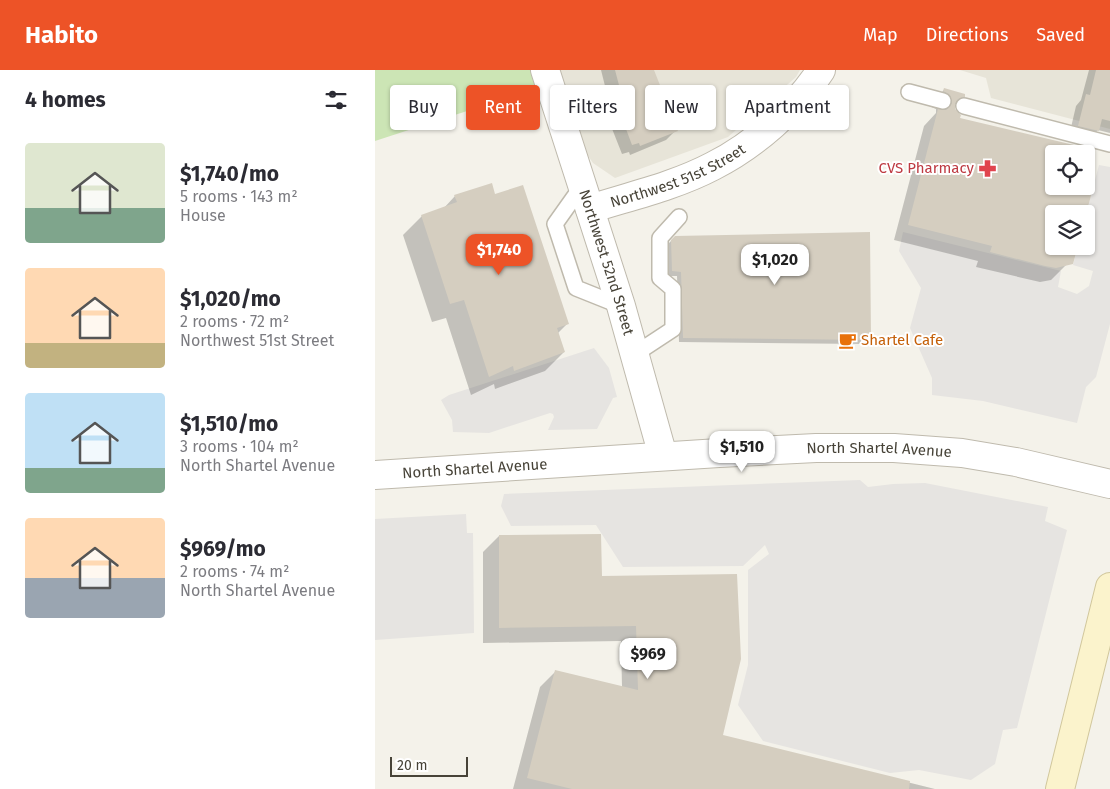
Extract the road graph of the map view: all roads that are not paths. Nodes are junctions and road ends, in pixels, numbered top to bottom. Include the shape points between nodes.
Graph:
1 (545, 70) edge
2 (821, 70) edge
3 (909, 92) dead end
4 (943, 101) dead end
5 (964, 106) dead end
6 (1110, 144) edge
7 (586, 197) junction
8 (679, 217) dead end
9 (621, 306) junction
10 (635, 354) junction
11 (663, 456) junction
12 (378, 467) edge
13 (1110, 484) edge
14 (1110, 587) edge
15 (1060, 789) edge

1 - 7 street, Northwest 52nd Street
2 - 7 street, Northwest 51st Street via 786,113 751,142 714,166 668,185
3 - 4 lane
5 - 6 lane
7 - 9 street, Northwest 52nd Street
7 - 9 lane via 555,224 576,288
8 - 10 lane via 660,238 660,278 673,289 673,329
9 - 10 street, Northwest 52nd Street
10 - 11 street, Northwest 52nd Street
11 - 12 street, North Shartel Avenue via 437,472
11 - 13 street, North Shartel Avenue via 816,448 924,449 1016,462
14 - 15 main road

